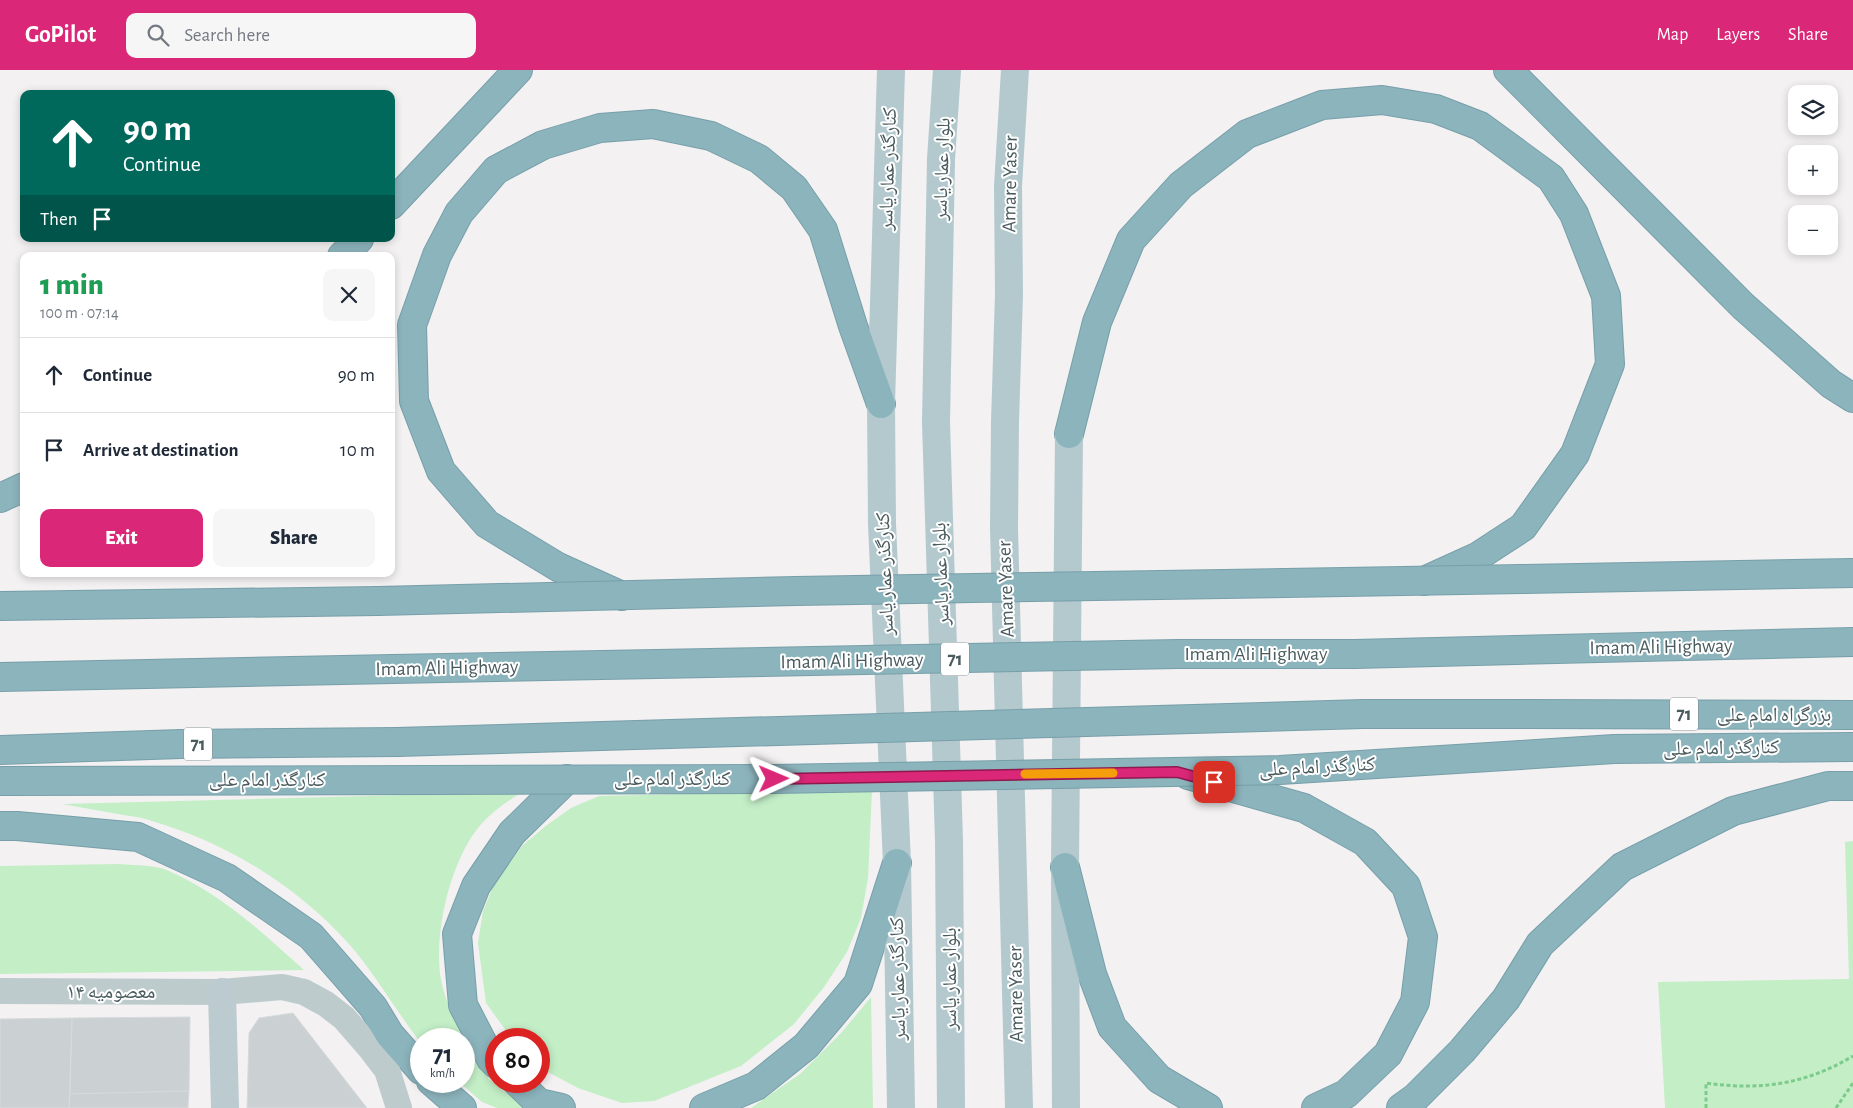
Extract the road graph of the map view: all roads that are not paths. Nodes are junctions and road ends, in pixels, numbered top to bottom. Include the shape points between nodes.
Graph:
1 (518, 70) edge
2 (891, 70) edge
3 (946, 70) edge
4 (1015, 70) edge
5 (1508, 70) edge
6 (395, 201) edge
7 (356, 242) edge
8 (346, 252) edge
9 (1853, 398) edge
10 (881, 404) junction
11 (1069, 434) joint
12 (20, 489) edge
13 (0, 498) edge
14 (1853, 573) edge
15 (1424, 581) junction
16 (622, 596) junction
17 (0, 606) edge
18 (1853, 642) edge
19 (0, 677) edge
20 (1853, 715) edge
21 (1853, 747) edge
22 (0, 750) edge
23 (1177, 772) junction
24 (567, 779) junction
25 (0, 782) edge
26 (1853, 786) edge
27 (0, 826) edge
28 (897, 863) junction
29 (1065, 867) junction
30 (0, 991) edge
31 (222, 992) junction
32 (485, 1047) edge
33 (410, 1058) edge
34 (445, 1093) edge
35 (529, 1093) edge
36 (225, 1108) edge
37 (400, 1108) edge
38 (462, 1108) edge
39 (561, 1108) edge
40 (704, 1108) edge
41 (901, 1108) edge
42 (951, 1108) edge
43 (1019, 1108) edge
44 (1066, 1108) edge
45 (1208, 1108) edge
46 (1316, 1108) edge
47 (1401, 1108) edge

1 - 6 highway
2 - 10 main road, کنارگذر عمار یاسر
3 - 42 main road, بلوار عمار یاسر via 936,422 949,841
4 - 43 main road, Amare Yaser via 1008,186 1004,528
5 - 9 highway via 1742,306 1831,384
7 - 8 highway
10 - 16 highway via 823,230 794,188 759,159 711,136 653,124 600,128 543,145 496,170 459,213 437,255 412,325 414,401 441,471 487,524 558,567
10 - 28 main road, کنارگذر عمار یاسر via 882,524
11 - 15 highway via 1097,322 1131,240 1181,185 1247,134 1322,105 1382,100 1436,109 1480,126 1551,178 1574,214 1606,296 1610,364 1575,454 1523,527 1477,557
11 - 29 main road
12 - 13 highway
14 - 15 highway, bridge
15 - 16 highway, bridge
16 - 17 highway, bridge
18 - 19 highway, Imam Ali Highway / 71, bridge via 1356,654 1178,654
20 - 22 highway, بزرگراه امام علی / 71, bridge via 1363,714
21 - 23 highway, کنارگذر امام علی, bridge via 1614,749 1280,770
23 - 24 highway, کنارگذر امام علی, bridge
23 - 46 highway via 1304,808 1365,842 1406,886 1422,937 1415,1002 1388,1054 1346,1094
24 - 25 highway, کنارگذر امام علی, bridge
24 - 32 highway via 512,833 476,886 457,934 463,1005
26 - 47 highway via 1828,786 1733,811 1622,867 1540,944 1506,1000 1462,1051
27 - 33 highway via 138,837 227,878 311,936 373,1007 390,1036
28 - 40 highway via 858,984 806,1046 756,1086
28 - 41 main road, کنارگذر عمار یاسر
29 - 44 main road
29 - 45 highway via 1092,974 1112,1027 1159,1079
30 - 31 street, معصومیه ۱۴
31 - 36 street
31 - 37 street, معصومیه ۱۴ via 282,987 304,992 326,1004 344,1018 387,1070
34 - 38 highway
35 - 39 highway via 539,1102

